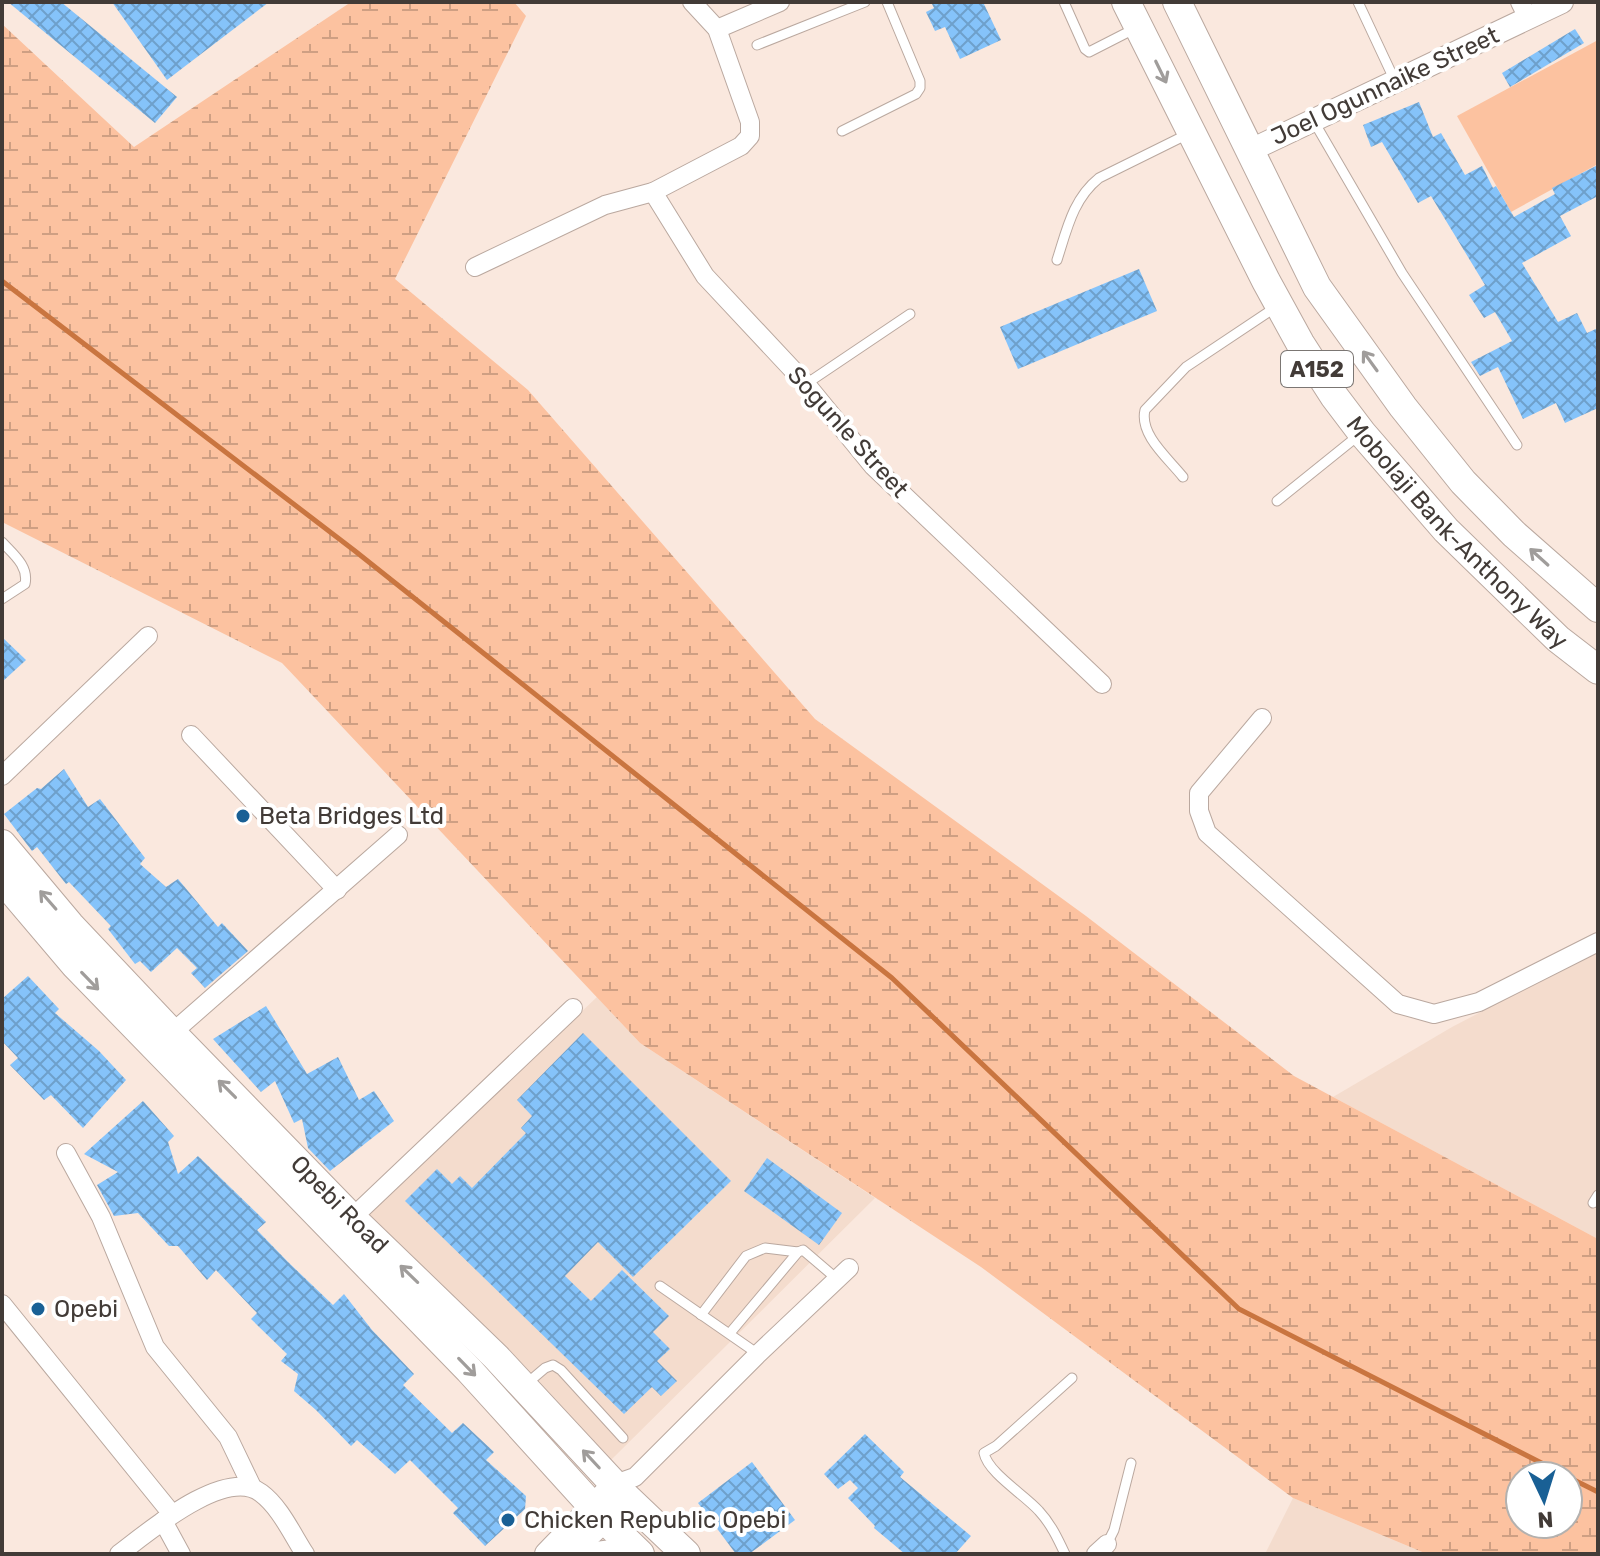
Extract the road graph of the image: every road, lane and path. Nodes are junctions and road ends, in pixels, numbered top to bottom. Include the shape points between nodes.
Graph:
1 (692, 2) edge
2 (780, 2) edge
3 (865, 2) edge
4 (887, 2) edge
5 (1064, 2) edge
6 (1177, 2) edge
7 (1358, 2) edge
8 (1562, 2) edge
9 (1524, 10) edge
10 (1132, 14) edge
11 (717, 29) junction
12 (757, 45) dead end
13 (1395, 81) junction
14 (1313, 120) junction
15 (842, 131) dead end
16 (1191, 133) junction
17 (1251, 150) junction
18 (653, 192) junction
19 (1215, 199) dead end
20 (1228, 225) dead end
21 (1057, 260) dead end
22 (475, 267) dead end
23 (1279, 305) junction
24 (910, 314) dead end
25 (806, 384) junction
26 (1362, 433) junction
27 (1517, 445) dead end
28 (1183, 477) dead end
29 (1277, 501) dead end
30 (2, 542) edge
31 (2, 599) edge
32 (1598, 608) edge
33 (148, 636) dead end
34 (1598, 670) edge
35 (1102, 684) dead end
36 (1262, 718) dead end
37 (191, 735) dead end
38 (2, 776) edge
39 (398, 835) dead end
40 (2, 844) edge
41 (2, 879) edge
42 (337, 890) junction
43 (1598, 942) edge
44 (573, 1008) dead end
45 (172, 1033) junction
46 (66, 1153) dead end
47 (352, 1218) junction
48 (798, 1252) junction
49 (843, 1274) joint
50 (660, 1286) dead end
51 (2, 1304) edge
52 (701, 1315) junction
53 (730, 1333) junction
54 (758, 1354) junction
55 (1072, 1378) dead end
56 (524, 1386) junction
57 (623, 1438) dead end
58 (555, 1463) junction
59 (1131, 1463) dead end
60 (626, 1486) junction
61 (252, 1487) junction
62 (598, 1512) junction
63 (167, 1518) junction
64 (568, 1545) edge
65 (1102, 1549) edge
66 (119, 1554) edge
67 (181, 1554) edge
68 (305, 1554) edge
69 (547, 1554) edge
70 (597, 1554) edge
71 (630, 1554) edge
72 (640, 1554) edge
73 (686, 1554) edge
74 (1065, 1554) edge

1 - 11 street
2 - 11 street
3 - 12 lane
4 - 15 lane via 920,88
5 - 10 lane via 1089,52
6 - 17 main road, Mobolaji Bank-Anthony Way / A152
7 - 13 lane
8 - 9 street, Joel Ogunnaike Street
9 - 13 street, Joel Ogunnaike Street
10 -> 16 main road, Mobolaji Bank-Anthony Way / A152
11 - 18 street via 750,122 750,136 741,146
13 - 14 street, Joel Ogunnaike Street
14 - 17 street, Joel Ogunnaike Street
14 - 27 lane via 1402,273
16 - 21 lane via 1088,187 1077,201
16 - 23 main road, Mobolaji Bank-Anthony Way / A152
32 -> 17 main road, Mobolaji Bank-Anthony Way / A152 via 1463,482 1403,407 1317,287
18 - 22 street via 605,205
18 - 25 street, Sogunle Street via 705,276
19 - 20 lane
23 - 26 main road, Mobolaji Bank-Anthony Way / A152
23 - 28 lane via 1186,367 1145,410 1145,430
24 - 25 lane
25 - 35 street, Sogunle Street via 873,466
26 - 29 lane
26 - 34 main road, Mobolaji Bank-Anthony Way / A152 via 1446,530 1558,639
30 - 31 lane via 27,575 25,584
33 - 38 street
36 - 43 street via 1199,793 1207,833 1398,1004 1434,1014 1479,1002
37 - 42 street
39 - 42 street
45 -> 40 main road, Opebi Road
41 -> 58 main road, Opebi Road via 75,965
42 - 45 street
44 - 47 street
47 -> 45 main road, Opebi Road
46 - 61 street via 101,1217 155,1347 228,1437
56 -> 47 main road, Opebi Road
48 - 49 lane
48 - 52 lane via 765,1248 746,1256
48 - 53 lane
49 - 54 street
50 - 52 lane
51 - 63 street
52 - 53 lane
53 - 54 lane
54 - 60 street
55 - 74 lane via 984,1453 991,1467 1040,1511
56 - 57 lane via 553,1365
60 -> 56 main road, Opebi Road
58 - 62 main road, Opebi Road
58 - 64 main road via 567,1499
59 - 65 lane via 1114,1530
60 - 62 main road
60 - 73 main road, Opebi Road
61 - 63 street via 209,1494
61 - 68 street via 274,1507
62 - 64 main road
62 - 72 main road, Opebi Road
63 - 66 street
63 - 67 street
64 - 69 main road
70 - 71 main road

